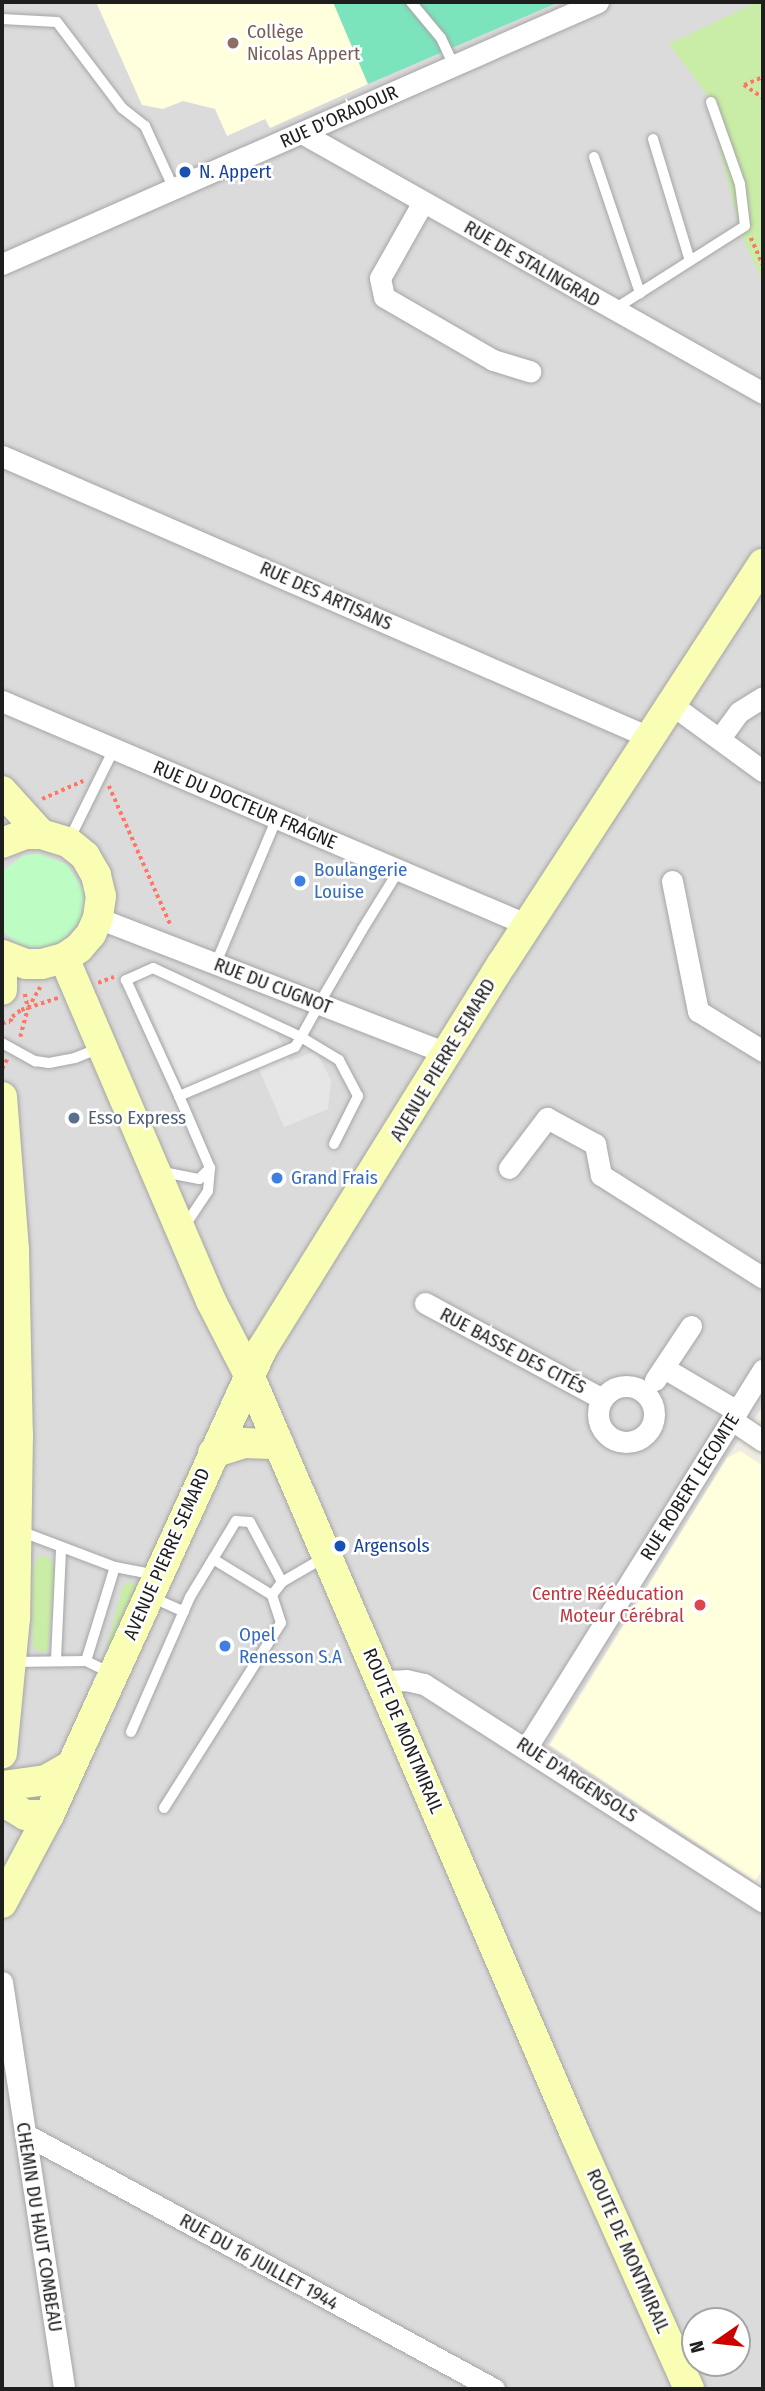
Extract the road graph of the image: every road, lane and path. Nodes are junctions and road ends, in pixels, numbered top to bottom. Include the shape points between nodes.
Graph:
1 (411, 2) edge
2 (598, 2) edge
3 (2, 19) edge
4 (454, 66) junction
5 (763, 78) edge
6 (763, 97) edge
7 (711, 103) dead end
8 (302, 134) junction
9 (653, 139) dead end
10 (594, 157) dead end
11 (174, 189) junction
12 (423, 202) junction
13 (745, 226) junction
14 (690, 261) junction
15 (2, 264) edge
16 (763, 265) edge
17 (640, 293) junction
18 (613, 310) junction
19 (530, 370) dead end
20 (763, 393) edge
21 (2, 456) edge
22 (763, 564) edge
23 (763, 697) edge
24 (2, 701) edge
25 (671, 704) junction
26 (649, 737) junction
27 (720, 738) junction
28 (114, 749) junction
29 (763, 771) edge
30 (2, 791) edge
31 (277, 818) junction
32 (55, 838) junction
33 (2, 844) edge
34 (399, 870) junction
35 (671, 881) dead end
36 (98, 918) junction
37 (527, 925) junction
38 (2, 958) edge
39 (64, 958) junction
40 (216, 963) junction
41 (2, 990) edge
42 (319, 1004) junction
43 (301, 1037) junction
44 (2, 1043) edge
45 (102, 1047) junction
46 (763, 1051) edge
47 (448, 1054) junction
48 (179, 1096) junction
49 (2, 1097) edge
50 (334, 1144) dead end
51 (211, 1168) junction
52 (509, 1168) dead end
53 (155, 1169) junction
54 (181, 1232) junction
55 (763, 1278) edge
56 (425, 1303) dead end
57 (217, 1311) junction
58 (283, 1318) junction
59 (691, 1326) dead end
60 (664, 1368) junction
61 (763, 1370) edge
62 (249, 1375) junction
63 (646, 1392) junction
64 (601, 1398) junction
65 (734, 1416) junction
66 (763, 1441) edge
67 (279, 1444) junction
68 (212, 1453) junction
69 (17, 1530) junction
70 (61, 1548) junction
71 (327, 1556) junction
72 (213, 1559) junction
73 (115, 1567) junction
74 (282, 1582) junction
75 (152, 1585) junction
76 (272, 1595) junction
77 (184, 1612) junction
78 (56, 1660) junction
79 (12, 1662) junction
80 (99, 1667) junction
81 (382, 1681) junction
82 (131, 1732) dead end
83 (527, 1747) junction
84 (2, 1753) edge
85 (70, 1766) junction
86 (2, 1786) edge
87 (2, 1801) edge
88 (164, 1808) dead end
89 (49, 1815) junction
90 (763, 1902) edge
91 (2, 1903) edge
92 (2, 1982) edge
93 (24, 2134) junction
94 (64, 2389) edge
95 (494, 2389) edge
96 (689, 2389) edge

1 - 4 lane via 440,37
2 - 4 street, RUE D'ORADOUR
3 - 11 lane via 57,22 122,108 145,126
4 - 8 street, RUE D'ORADOUR
5 - 6 path via 744,85
7 - 13 lane via 740,184
8 - 11 street, RUE D'ORADOUR
8 - 12 street, RUE DE STALINGRAD
9 - 14 lane
10 - 17 lane
11 - 15 street, RUE D'ORADOUR
12 - 18 street, RUE DE STALINGRAD
12 - 19 street via 380,278 384,297 494,360
13 - 14 lane
13 - 16 path
14 - 17 lane
17 - 18 lane
18 - 20 street, RUE DE STALINGRAD
21 - 26 street, RUE DES ARTISANS
22 - 25 main road, AVENUE PIERRE SEMARD
23 - 27 street via 739,712
24 - 28 street, RUE DU DOCTEUR FRAGNE
25 - 26 main road, AVENUE PIERRE SEMARD
25 - 27 street
26 - 37 main road, AVENUE PIERRE SEMARD
27 - 29 street
28 - 31 street, RUE DU DOCTEUR FRAGNE
28 - 32 lane
30 - 32 main road
31 - 34 street, RUE DU DOCTEUR FRAGNE
31 - 40 lane
32 - 33 main road via 25,834
32 - 36 main road via 85,856 96,875 101,896
34 - 37 street, RUE DU DOCTEUR FRAGNE
34 - 42 lane
35 - 46 street via 698,1011
36 - 39 main road via 79,948
36 - 40 street, RUE DU CUGNOT
37 - 47 main road, AVENUE PIERRE SEMARD
38 - 39 main road via 26,964
38 - 41 main road
39 - 45 main road, ROUTE DE MONTMIRAIL
40 - 42 street, RUE DU CUGNOT
42 - 43 lane
42 - 47 street, RUE DU CUGNOT
43 - 48 lane via 295,1047
43 - 48 lane via 153,968 125,980
43 - 50 lane via 339,1060 358,1096
44 - 45 lane via 35,1061 49,1063
45 - 53 main road, ROUTE DE MONTMIRAIL
47 - 58 main road, AVENUE PIERRE SEMARD
48 - 51 lane
49 - 69 main road via 16,1320
51 - 53 lane via 199,1179
51 - 54 lane via 208,1191
52 - 55 street via 547,1118 595,1144 601,1175
53 - 54 main road, ROUTE DE MONTMIRAIL
54 - 57 main road, ROUTE DE MONTMIRAIL
56 - 64 street, RUE BASSE DES CITÉS
57 - 58 main road via 245,1322
57 - 62 main road, ROUTE DE MONTMIRAIL
58 - 62 main road, AVENUE PIERRE SEMARD
59 - 60 street
60 - 63 street
60 - 65 street
61 - 65 street, RUE ROBERT LECOMTE
62 - 67 main road, ROUTE DE MONTMIRAIL
62 - 68 main road, AVENUE PIERRE SEMARD
63 - 64 street, RUE BASSE DES CITÉS via 620,1385
63 - 64 street, RUE BASSE DES CITÉS via 655,1408 651,1430 632,1443 610,1439 597,1420
65 - 66 street
65 - 83 street, RUE ROBERT LECOMTE
67 - 68 main road via 243,1443
67 - 71 main road, ROUTE DE MONTMIRAIL
68 - 75 main road, AVENUE PIERRE SEMARD
69 - 70 lane
69 - 79 main road
70 - 73 lane
70 - 78 lane
71 - 74 lane
71 - 81 main road, ROUTE DE MONTMIRAIL
72 - 74 lane via 236,1521 250,1522
72 - 76 lane
72 - 77 lane
73 - 75 lane
73 - 80 lane
74 - 76 lane
75 - 77 lane
75 - 80 main road, AVENUE PIERRE SEMARD
76 - 88 lane via 281,1623
77 - 82 lane
78 - 79 lane
78 - 80 lane
79 - 84 main road
80 - 85 main road, AVENUE PIERRE SEMARD
81 - 83 street, RUE D'ARGENSOLS via 424,1684
81 - 96 main road, ROUTE DE MONTMIRAIL
83 - 90 street, RUE D'ARGENSOLS
85 - 86 main road via 46,1780
85 - 89 main road, AVENUE PIERRE SEMARD
87 - 89 main road via 25,1815
89 - 91 main road, AVENUE PIERRE SEMARD
92 - 93 street, CHEMIN DU HAUT COMBEAU
93 - 94 street, CHEMIN DU HAUT COMBEAU
93 - 95 street, RUE DU 16 JUILLET 1944

